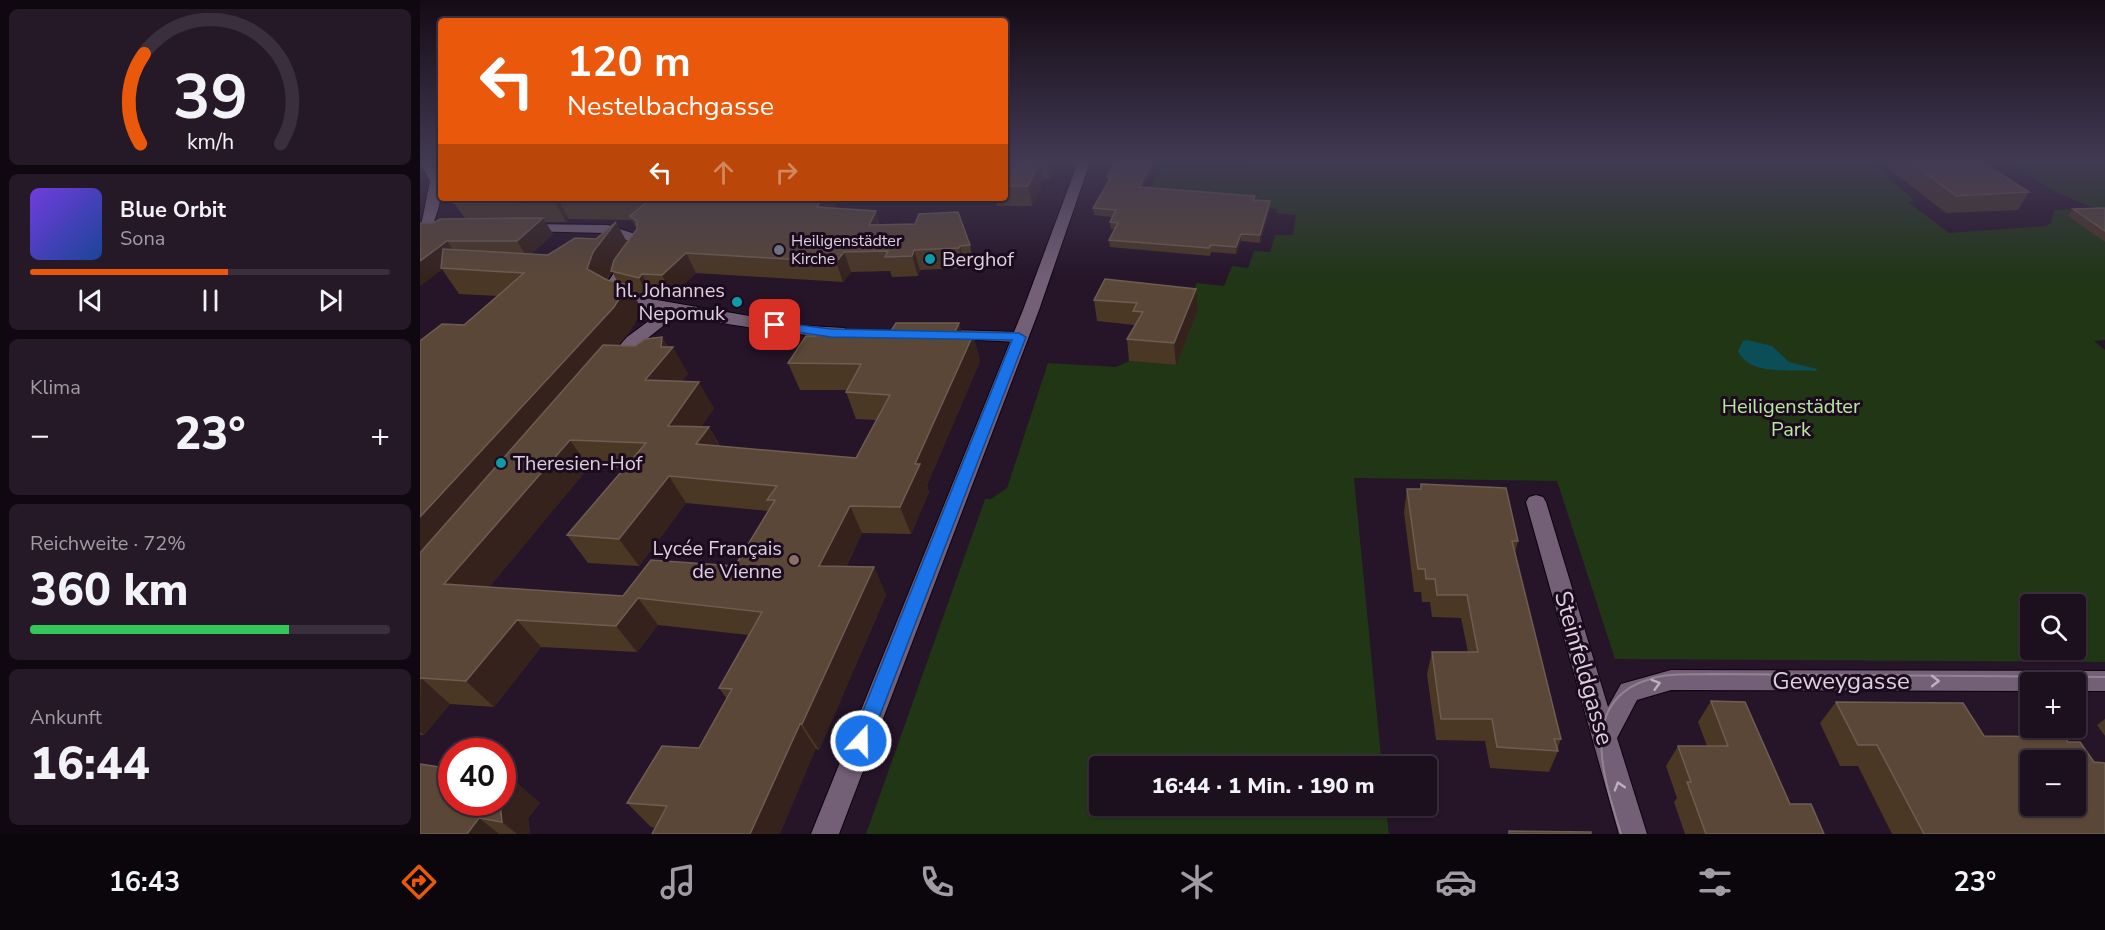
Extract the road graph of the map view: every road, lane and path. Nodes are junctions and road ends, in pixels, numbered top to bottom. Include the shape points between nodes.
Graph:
1 (433, 201) edge
2 (1070, 201) edge
3 (514, 228) edge
4 (427, 229) edge
5 (674, 310) junction
6 (859, 333) edge
7 (927, 335) edge
8 (1019, 337) junction
9 (600, 379) edge
10 (1536, 502) dead end
11 (2105, 681) edge
12 (1605, 737) junction
13 (825, 834) edge
14 (1633, 834) edge

1 - 4 street
2 - 8 street
3 - 5 street via 594,228 630,235 639,242 638,248 616,279 612,294
5 - 6 street via 807,331
5 - 9 street via 633,341
7 - 8 street
8 - 13 street
10 - 12 street, Steinfeldgasse
12 -> 11 street, Geweygasse via 1629,692 1671,680
14 -> 12 street, Steinfeldgasse

